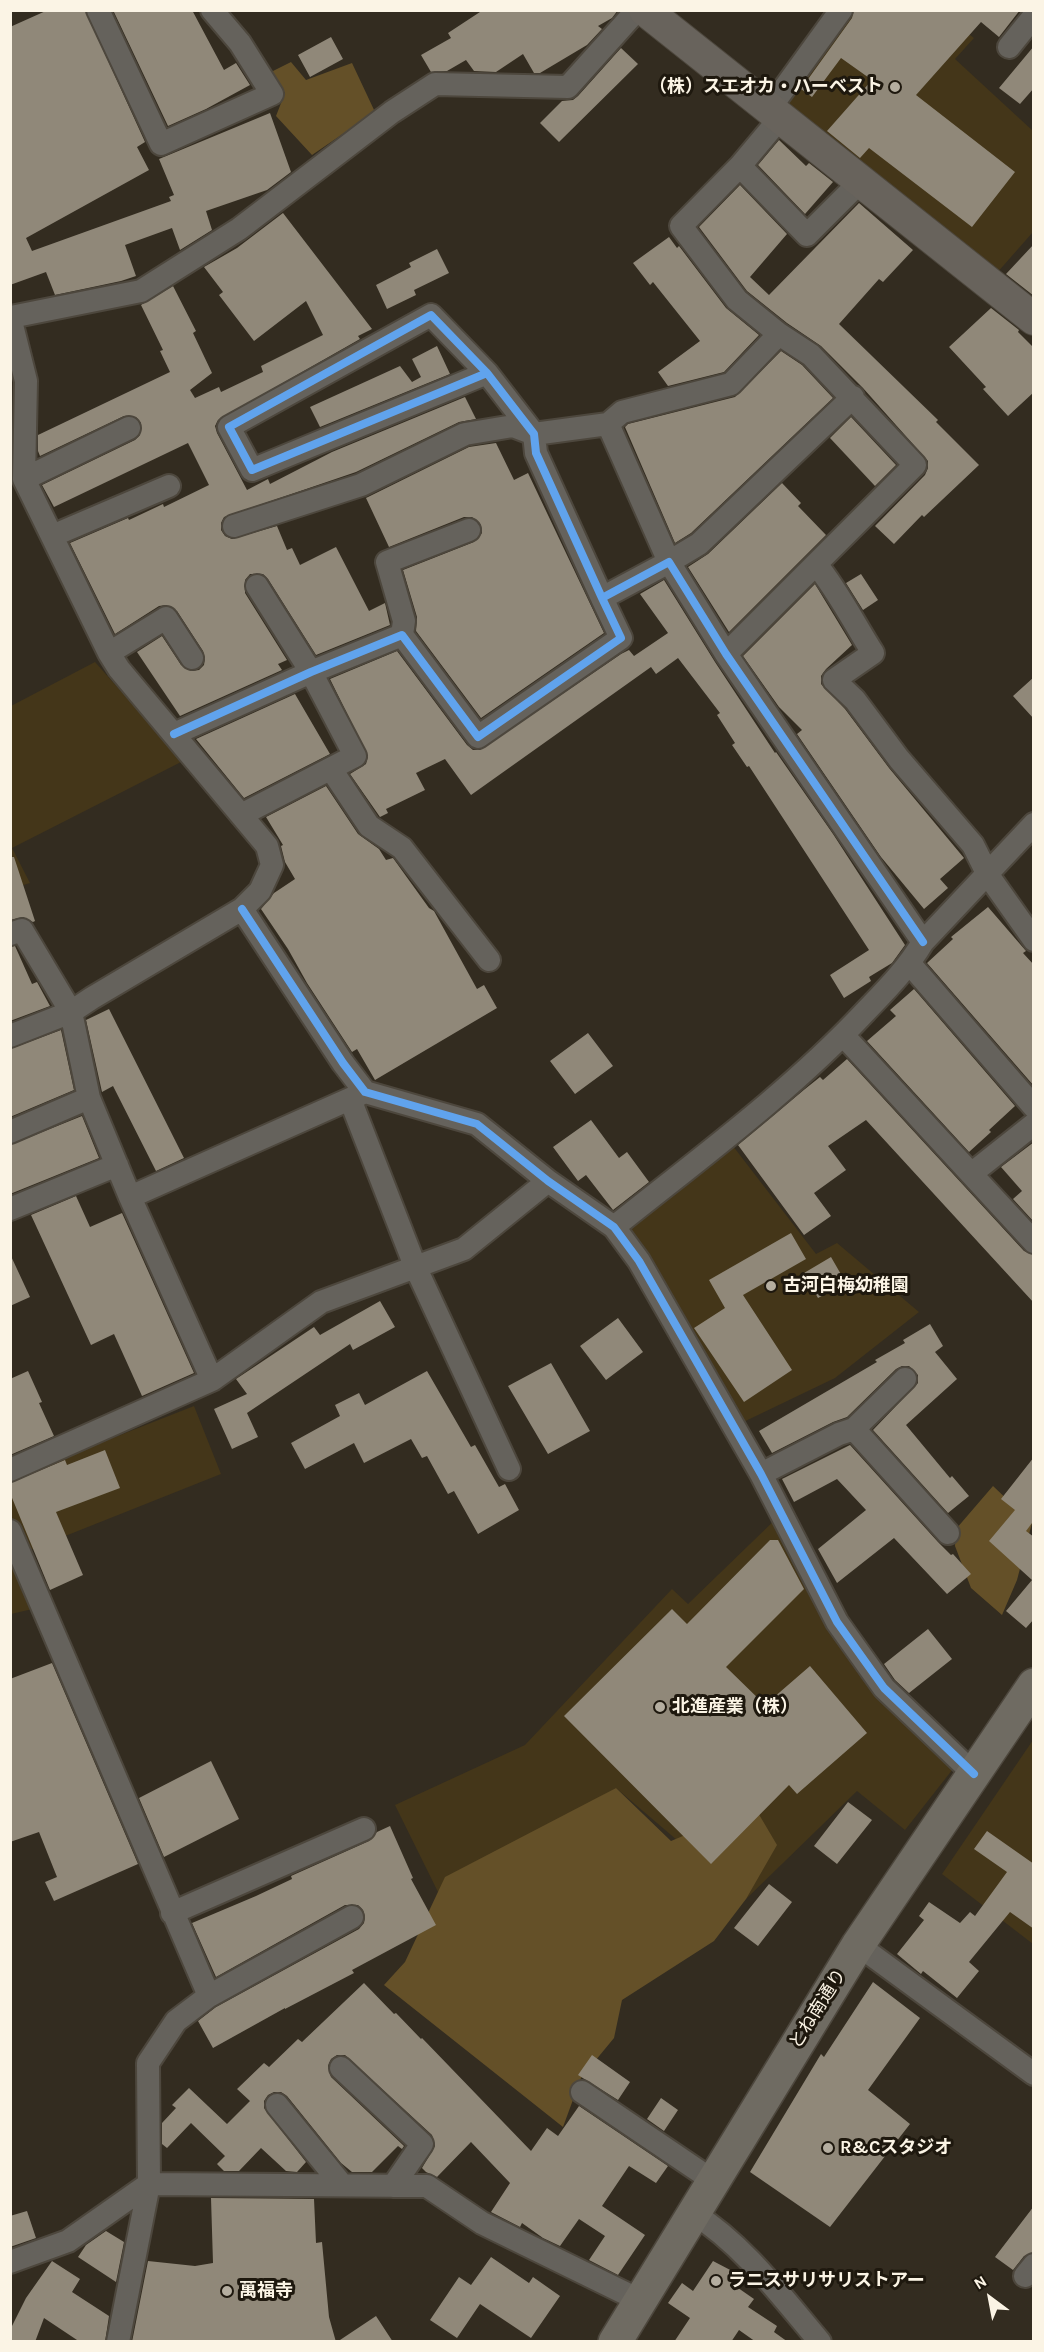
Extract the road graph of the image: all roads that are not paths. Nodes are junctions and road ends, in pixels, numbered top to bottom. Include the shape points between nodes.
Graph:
1 (98, 10) edge
2 (212, 10) edge
3 (637, 10) edge
4 (645, 10) edge
5 (841, 10) edge
6 (1034, 16) edge
7 (1009, 47) dead end
8 (775, 112) junction
9 (740, 166) junction
10 (860, 182) junction
11 (10, 317) edge
12 (1034, 319) edge
13 (779, 334) junction
14 (487, 373) junction
15 (18, 383) edge
16 (853, 397) junction
17 (608, 424) junction
18 (129, 428) dead end
19 (534, 434) junction
20 (24, 479) junction
21 (169, 486) dead end
22 (234, 526) dead end
23 (470, 530) dead end
24 (52, 536) junction
25 (669, 562) junction
26 (816, 564) junction
27 (257, 586) dead end
28 (602, 598) junction
29 (402, 635) junction
30 (109, 653) junction
31 (726, 654) junction
32 (192, 657) dead end
33 (311, 672) junction
34 (174, 734) junction
35 (331, 769) junction
36 (241, 814) junction
37 (1034, 824) edge
38 (988, 875) junction
39 (242, 909) junction
40 (10, 934) edge
41 (1034, 940) edge
42 (923, 942) junction
43 (489, 960) dead end
44 (910, 964) junction
45 (71, 1012) junction
46 (843, 1035) junction
47 (10, 1036) edge
48 (357, 1096) junction
49 (89, 1098) junction
50 (1034, 1107) edge
51 (1034, 1124) edge
52 (10, 1132) edge
53 (117, 1165) junction
54 (971, 1174) junction
55 (548, 1181) junction
56 (130, 1197) junction
57 (10, 1209) edge
58 (614, 1227) junction
59 (1034, 1242) edge
60 (415, 1266) junction
61 (905, 1379) dead end
62 (212, 1380) junction
63 (854, 1429) junction
64 (509, 1469) dead end
65 (10, 1470) edge
66 (761, 1474) junction
67 (10, 1531) edge
68 (948, 1533) dead end
69 (1034, 1685) edge
70 (974, 1774) junction
71 (364, 1829) dead end
72 (172, 1913) junction
73 (352, 1917) dead end
74 (858, 1945) junction
75 (209, 1996) junction
76 (341, 2068) dead end
77 (1034, 2074) edge
78 (582, 2091) dead end
79 (277, 2104) dead end
80 (712, 2180) junction
81 (149, 2184) junction
82 (342, 2185) junction
83 (393, 2186) junction
84 (693, 2213) junction
85 (10, 2262) edge
86 (639, 2300) junction
87 (117, 2342) edge
88 (615, 2342) edge
89 (820, 2342) edge

1 - 2 street via 161,144 272,94 240,43
3 - 11 street via 568,87 435,84 392,112 239,229 141,291
4 - 8 street
5 - 8 street
6 - 7 street
8 - 9 street
8 - 10 street
9 - 10 street via 807,235
9 - 13 street via 681,226 736,300
10 - 12 street
11 - 15 street
13 - 16 street via 812,355
13 - 17 street via 731,384 622,412
14 - 14 street via 431,315 229,427 252,470
14 - 19 street
15 - 20 street
16 - 25 street via 699,544
16 - 26 street via 915,465
17 - 19 street
17 - 25 street
18 - 20 street
19 - 22 street via 513,426 465,435 361,485
19 - 28 street via 536,453
20 - 24 street
21 - 24 street
23 - 29 street via 387,562 404,621
24 - 30 street
25 - 28 street
25 - 31 street
26 - 31 street
26 - 38 street via 830,580 873,652 834,680 855,700 899,759 973,845
27 - 33 street
28 - 29 street via 621,638 478,737
29 - 33 street
30 - 32 street via 166,618
30 - 34 street
31 - 42 street
33 - 34 street
33 - 35 street via 355,756
34 - 36 street
35 - 36 street
35 - 43 street via 369,825 402,849
36 - 39 street via 267,846 272,865 260,891
37 - 38 street
38 - 41 street
38 - 42 street
39 - 45 street
39 - 48 street via 343,1063
40 - 45 street via 22,930
42 - 44 street
44 - 46 street
44 - 50 street
45 - 47 street
45 - 49 street
46 - 54 street
46 - 58 street via 797,1080
48 - 55 street via 477,1124
48 - 56 street
48 - 60 street
49 - 52 street
49 - 53 street
51 - 54 street
53 - 56 street
53 - 57 street
54 - 59 street
55 - 58 street
55 - 60 street via 464,1249
56 - 62 street
58 - 66 street via 639,1261
60 - 62 street via 321,1302
60 - 64 street
61 - 63 street
62 - 65 street
63 - 66 street
63 - 68 street
66 - 70 street via 837,1622 863,1660 884,1688
67 - 72 street
69 - 70 main road, とね南通り
70 - 74 main road, とね南通り
71 - 72 street
72 - 75 street
73 - 75 street
74 - 77 street
74 - 80 main road, とね南通り
75 - 81 street via 176,2021 148,2063
76 - 83 street via 422,2144
78 - 80 street
79 - 82 street
80 - 84 main road, とね南通り
81 - 82 street
81 - 85 street via 68,2241
81 - 87 street
82 - 83 street
83 - 86 street via 427,2186 482,2223
84 - 86 main road, とね南通り
84 - 89 street via 739,2248
86 - 88 main road, とね南通り

